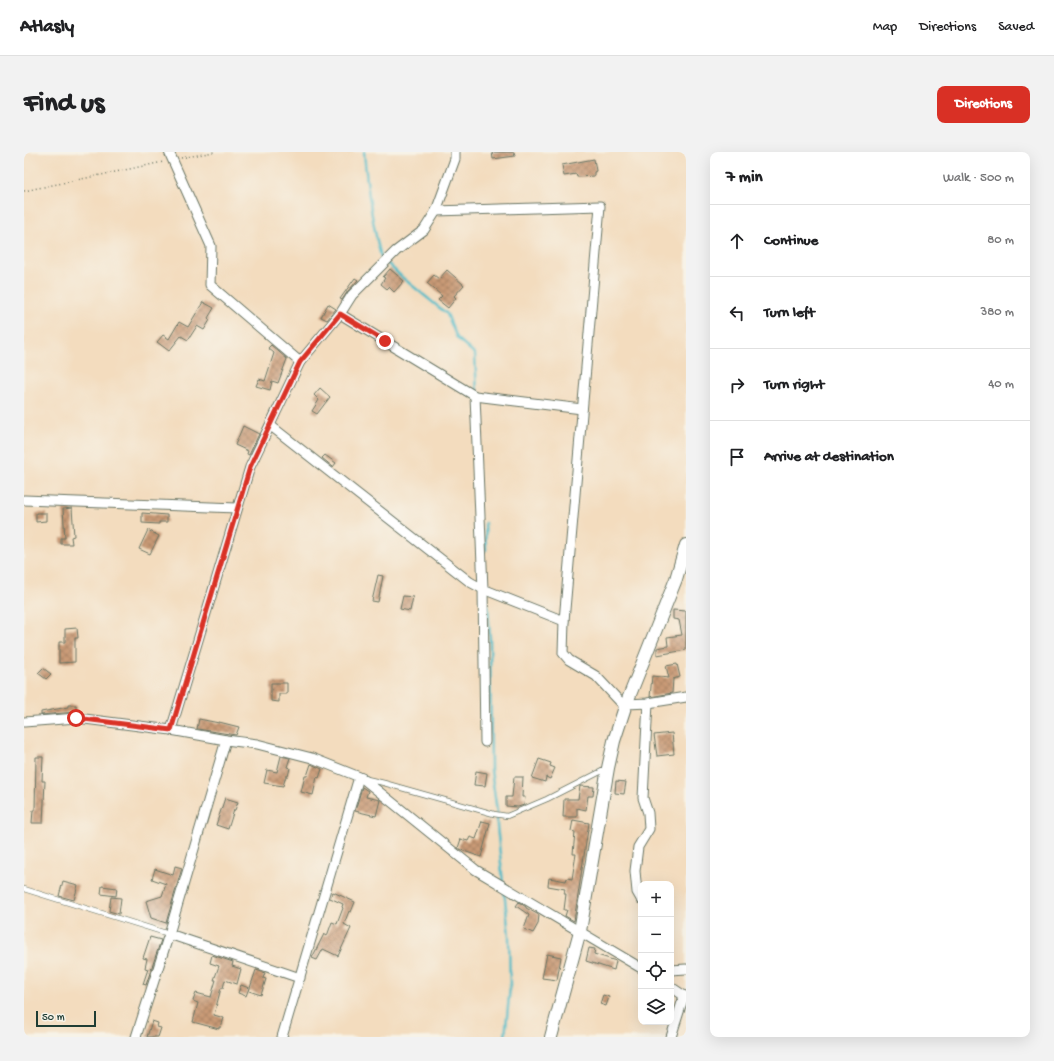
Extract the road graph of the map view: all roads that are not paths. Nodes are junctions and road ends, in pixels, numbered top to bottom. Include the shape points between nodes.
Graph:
1 (455, 152) edge
2 (171, 156) edge
3 (436, 211) junction
4 (340, 314) junction
5 (300, 362) junction
6 (476, 396) junction
7 (582, 409) junction
8 (270, 426) junction
9 (24, 500) edge
10 (237, 508) junction
11 (686, 545) edge
12 (483, 589) junction
13 (564, 621) junction
14 (686, 697) edge
15 (648, 703) junction
16 (626, 705) junction
17 (24, 722) edge
18 (171, 730) junction
19 (226, 740) junction
20 (485, 742) dead end
21 (608, 768) junction
22 (361, 778) junction
23 (24, 889) edge
24 (638, 894) edge
25 (580, 931) junction
26 (169, 934) junction
27 (638, 966) edge
28 (686, 969) edge
29 (674, 970) edge
30 (300, 978) junction
31 (674, 989) edge
32 (685, 997) edge
33 (136, 1037) edge
34 (282, 1037) edge
35 (551, 1037) edge
36 (671, 1037) edge

1 - 3 street via 455,159
2 - 5 street via 211,246 210,285
3 - 4 street via 424,230 396,251 352,295
3 - 7 street via 600,206
4 - 5 street
4 - 6 street
5 - 8 street
6 - 7 street
6 - 12 street
7 - 13 street
8 - 10 street via 250,467
8 - 12 street via 470,582
9 - 10 street
10 - 18 street
11 - 16 street via 676,579
12 - 13 street
12 - 20 street
13 - 16 street via 563,653 569,660 596,676
14 - 15 street
15 - 16 street
15 - 24 street via 643,798 648,813 649,829 638,847 635,871
16 - 21 street
17 - 18 street via 76,718
18 - 19 street
19 - 22 street via 257,744 312,758
19 - 26 street
21 - 22 lane via 507,816
21 - 25 street
22 - 25 street via 476,870
22 - 30 street
23 - 26 lane
25 - 27 street
25 - 35 street
26 - 30 street
26 - 33 street
28 - 29 street
30 - 34 street
31 - 32 street
32 - 36 street

